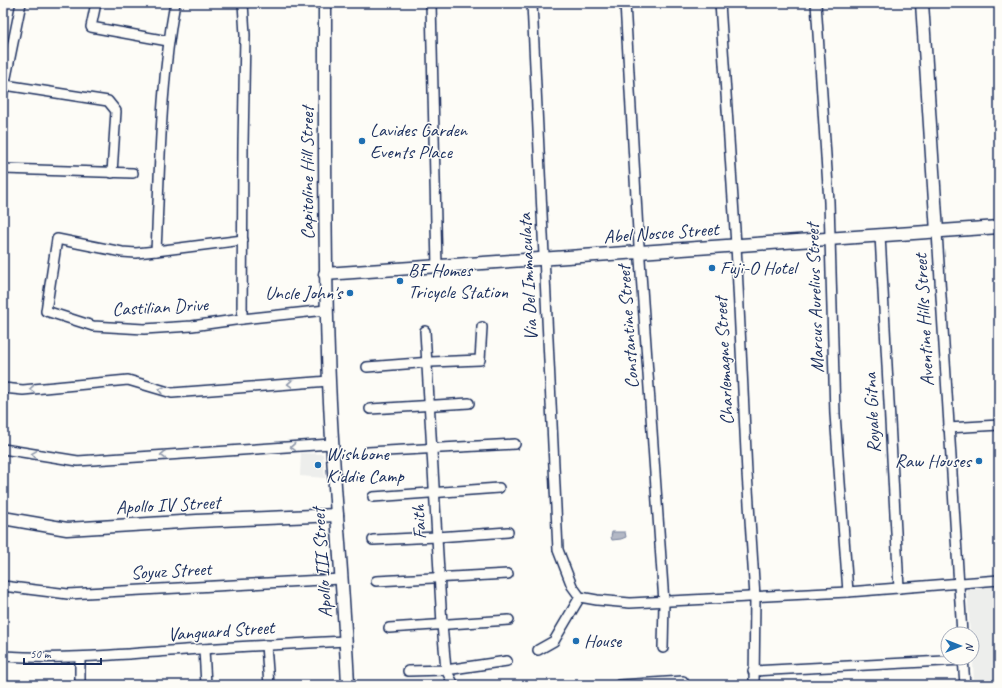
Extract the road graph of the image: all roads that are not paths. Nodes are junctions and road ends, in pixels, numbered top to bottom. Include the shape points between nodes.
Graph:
1 (21, 3) edge
2 (96, 3) edge
3 (175, 3) edge
4 (243, 3) edge
5 (325, 3) edge
6 (431, 3) edge
7 (532, 3) edge
8 (625, 3) edge
9 (720, 3) edge
10 (816, 3) edge
11 (922, 3) edge
12 (168, 41) junction
13 (4, 88) edge
14 (3, 169) edge
15 (112, 173) junction
16 (133, 173) dead end
17 (999, 227) edge
18 (937, 232) junction
19 (880, 235) junction
20 (829, 239) junction
21 (242, 240) junction
22 (736, 246) junction
23 (156, 252) junction
24 (640, 253) junction
25 (544, 260) junction
26 (437, 267) junction
27 (325, 274) junction
28 (326, 310) junction
29 (242, 318) junction
30 (482, 327) dead end
31 (425, 331) dead end
32 (327, 342) joint
33 (427, 362) junction
34 (367, 366) dead end
35 (329, 381) junction
36 (3, 388) edge
37 (469, 403) dead end
38 (429, 406) junction
39 (370, 408) dead end
40 (999, 425) edge
41 (948, 428) junction
42 (332, 444) junction
43 (515, 444) dead end
44 (3, 449) edge
45 (432, 449) junction
46 (368, 452) dead end
47 (499, 488) dead end
48 (434, 492) junction
49 (373, 497) dead end
50 (337, 515) junction
51 (3, 518) edge
52 (508, 532) dead end
53 (437, 537) junction
54 (373, 540) dead end
55 (508, 574) dead end
56 (439, 577) junction
57 (341, 579) junction
58 (999, 580) edge
59 (376, 581) dead end
60 (958, 584) junction
61 (3, 586) edge
62 (899, 588) junction
63 (848, 592) junction
64 (580, 597) junction
65 (755, 597) junction
66 (664, 602) junction
67 (509, 620) dead end
68 (442, 624) junction
69 (961, 626) edge
70 (389, 628) dead end
71 (346, 641) junction
72 (266, 645) junction
73 (663, 648) dead end
74 (204, 649) junction
75 (538, 650) dead end
76 (3, 656) edge
77 (80, 658) junction
78 (940, 660) edge
79 (507, 661) dead end
80 (964, 666) edge
81 (446, 670) junction
82 (408, 671) dead end
83 (754, 671) junction
84 (682, 683) edge
85 (80, 685) edge
86 (206, 685) edge
87 (269, 685) edge
88 (348, 685) edge
89 (454, 685) edge
90 (624, 685) edge
91 (754, 685) edge
92 (965, 685) edge

1 - 13 street
2 - 12 street via 91,27
3 - 12 street
4 - 21 street via 245,35
5 - 27 street, Capitoline Hill Street
6 - 26 street
7 - 25 street, Via Del Immaculata
8 - 24 street, Constantine Street
9 - 22 street, Charlemagne Street
10 - 20 street, Marcus Aurelius Street via 829,202
11 - 18 street, Aventine Hills Street
12 - 23 street
13 - 15 street via 108,101 116,111
14 - 15 street
15 - 16 street
17 - 18 street, Abel Nosce Street
18 - 19 street, Abel Nosce Street
18 - 41 street, Aventine Hills Street
19 - 20 street, Abel Nosce Street
19 - 62 street, Royale Gitna
20 - 22 street, Abel Nosce Street
20 - 63 street, Marcus Aurelius Street via 835,414
21 - 23 street
21 - 29 street
22 - 24 street, Abel Nosce Street
22 - 65 street, Charlemagne Street
23 - 29 street, Castilian Drive via 122,252 58,239 46,311 93,326 144,329 192,326
24 - 25 street, Abel Nosce Street
24 - 66 street, Constantine Street
25 - 26 street, Abel Nosce Street
25 - 64 street, Via Del Immaculata via 558,550 572,586
26 - 27 street, Abel Nosce Street
27 - 28 street, Capitoline Hill Street
28 - 29 street, Castilian Drive
28 - 32 street, Capitoline Hill Street
30 - 33 street via 480,360
31 - 33 street, Faith
32 - 35 street, Apollo III Street
33 - 34 street
33 - 38 street, Faith
35 -> 36 street via 172,393 128,380 23,390
35 - 42 street, Apollo III Street
37 - 38 street
38 - 39 street
38 - 45 street, Faith
40 - 41 street
41 - 60 street, Aventine Hills Street
42 -> 44 street via 78,461
42 - 50 street, Apollo III Street
43 - 45 street
45 - 46 street
45 - 48 street, Faith
47 - 48 street
48 - 49 street
48 - 53 street, Faith
50 - 51 street, Apollo IV Street via 67,529
50 - 57 street, Apollo III Street
52 - 53 street
53 - 54 street
53 - 56 street, Faith
55 - 56 street
56 - 59 street
56 - 68 street, Faith
57 - 61 street, Soyuz Street via 68,594
57 - 71 street, Apollo III Street
58 - 60 street
60 - 62 street
60 - 69 street, Aventine Hills Street
62 - 63 street
63 - 65 street
64 - 66 street via 630,603
64 - 75 street via 554,641
65 - 66 street
65 - 83 street, Charlemagne Street
66 - 73 street, Constantine Street
67 - 68 street
68 - 70 street
68 - 81 street, Faith
71 - 72 street, Vanguard Street
71 - 88 street, Apollo III Street
72 - 74 street, Vanguard Street
72 - 87 street
74 - 77 street, Vanguard Street
74 - 86 street
76 - 77 street, Vanguard Street
77 - 85 street
78 - 83 street
79 - 81 street
80 - 92 street
81 - 82 street
81 - 89 street, Faith
83 - 91 street, Charlemagne Street
84 - 90 street

